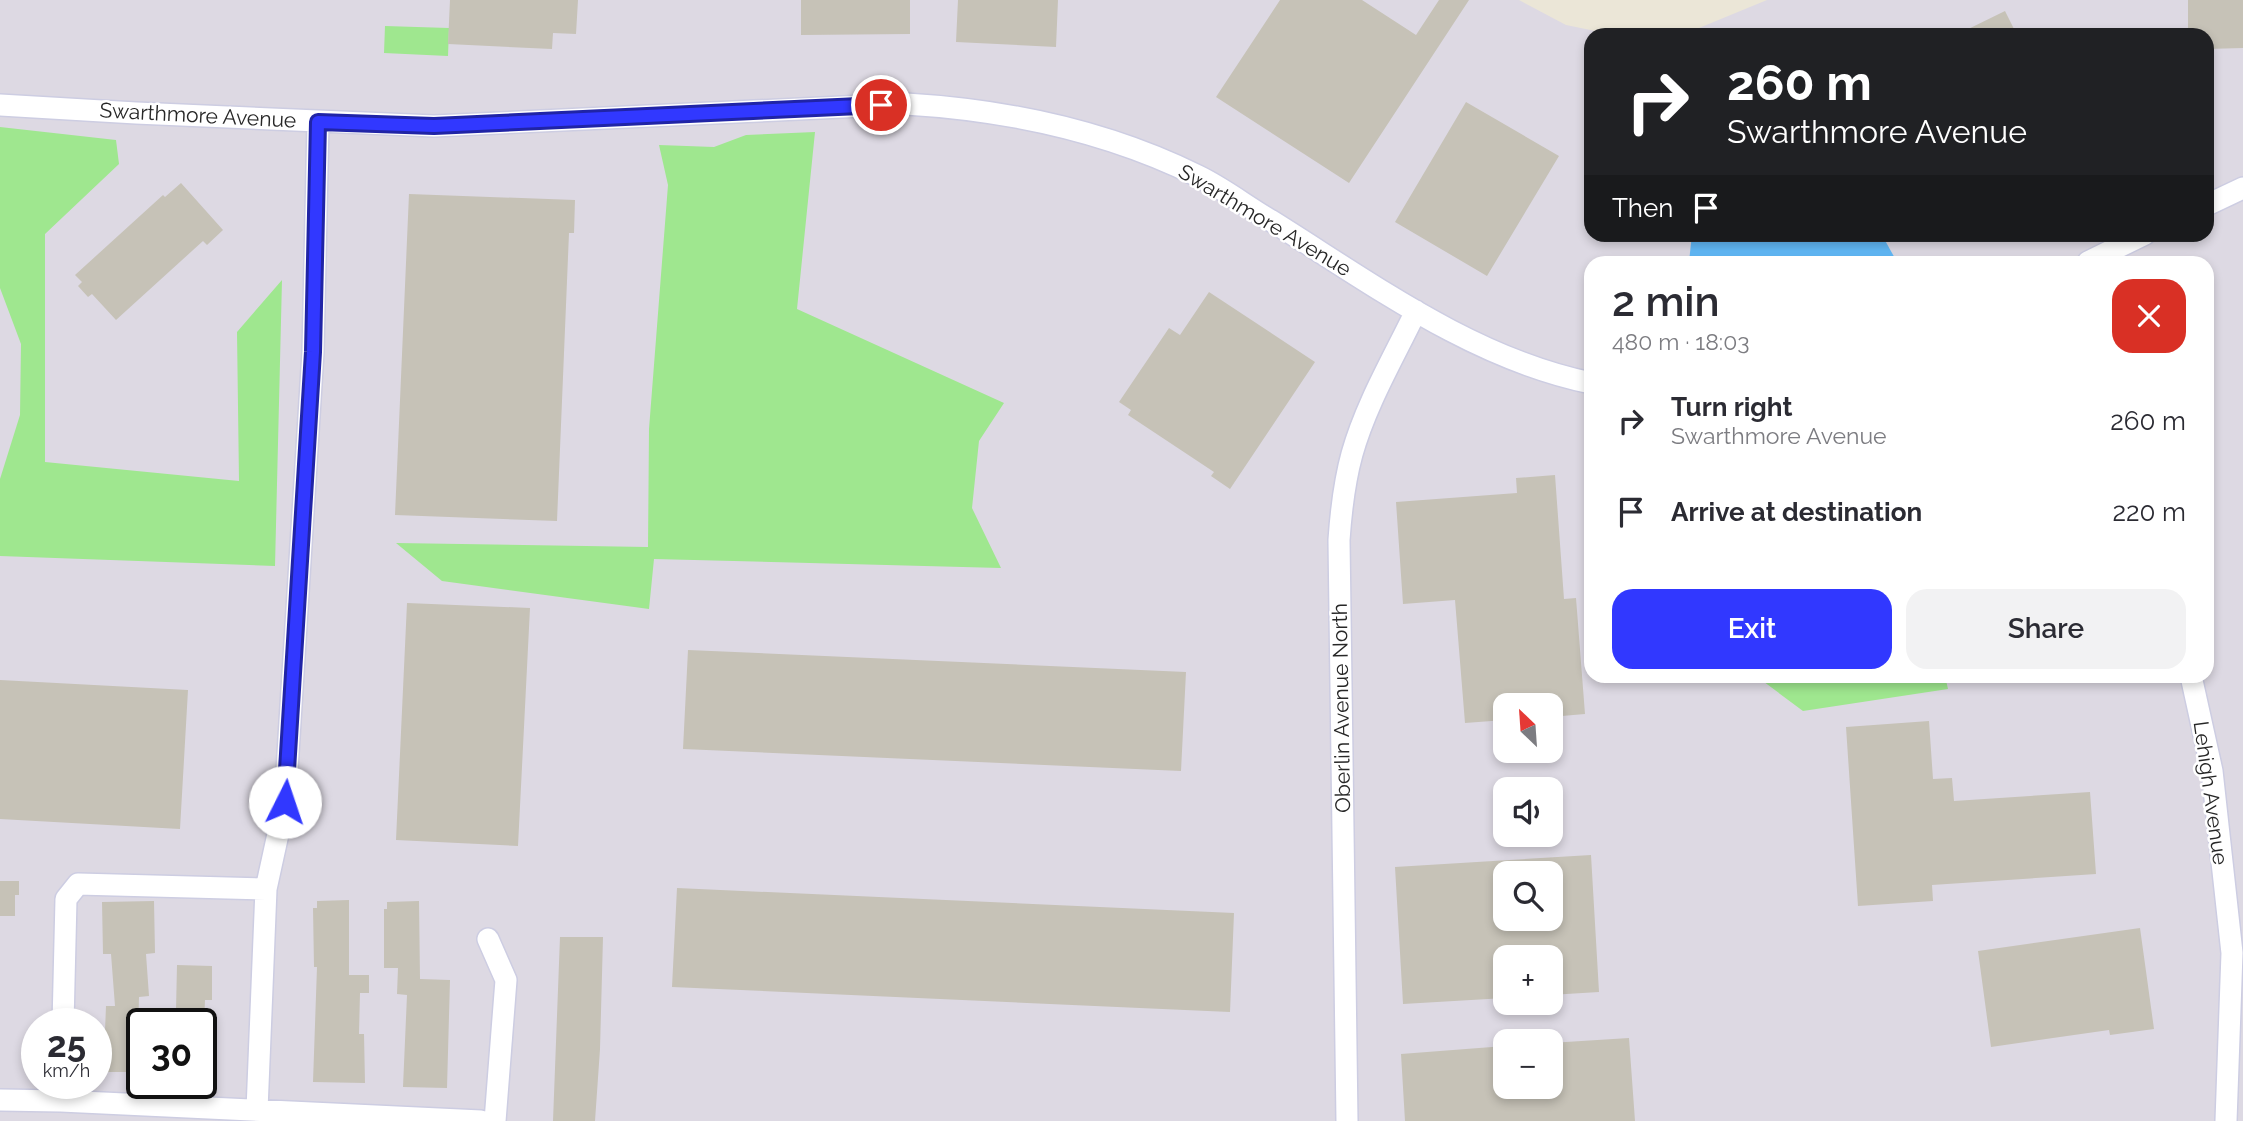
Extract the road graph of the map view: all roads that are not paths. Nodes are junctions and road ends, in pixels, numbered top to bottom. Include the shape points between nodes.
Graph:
1 (0, 105) edge
2 (318, 122) junction
3 (2243, 188) edge
4 (2214, 202) edge
5 (2129, 242) edge
6 (2100, 256) edge
7 (1416, 311) junction
8 (1584, 381) edge
9 (2193, 683) edge
10 (266, 889) junction
11 (488, 939) dead end
12 (63, 1008) edge
13 (21, 1097) edge
14 (112, 1097) edge
15 (0, 1100) edge
16 (257, 1110) junction
17 (481, 1121) edge
18 (495, 1121) edge
19 (1347, 1121) edge
20 (2226, 1121) edge

1 - 2 street, Swarthmore Avenue
2 - 7 street, Swarthmore Avenue via 434,126 906,104 1022,118 1132,147 1200,177
2 - 10 street via 313,352 285,802
3 - 4 street
5 - 6 street
7 - 8 street, Swarthmore Avenue via 1509,359
7 - 19 street, Oberlin Avenue North via 1365,416 1343,490 1339,540
9 - 20 street, Lehigh Avenue via 2212,771 2232,953
10 - 12 street via 78,884 66,899
10 - 16 street
11 - 18 street via 506,980
13 - 15 street
14 - 16 street
16 - 17 street

